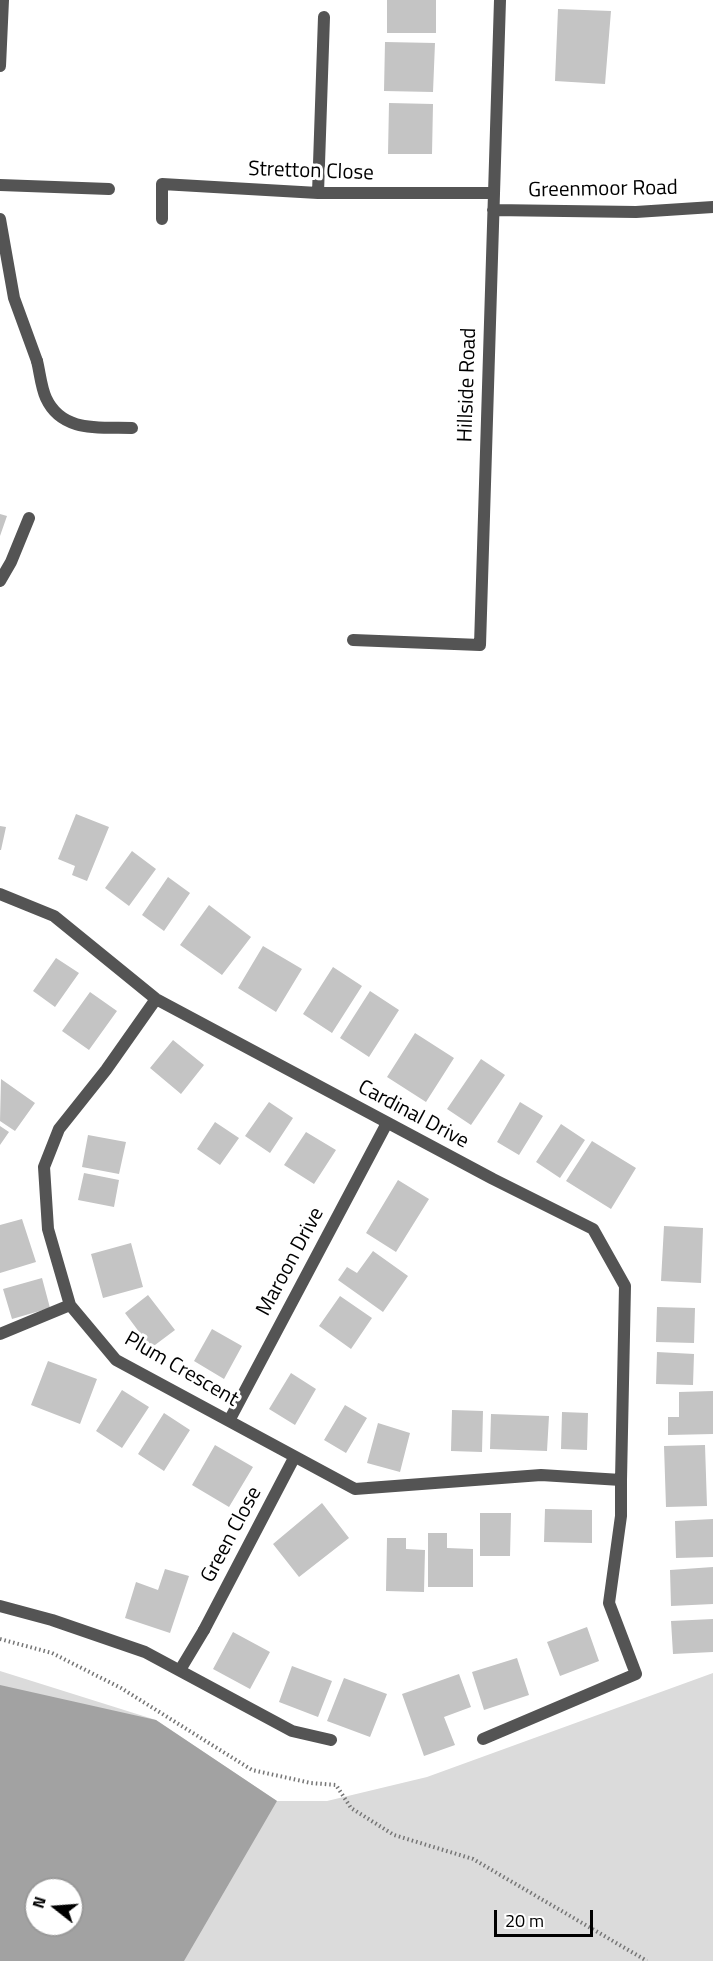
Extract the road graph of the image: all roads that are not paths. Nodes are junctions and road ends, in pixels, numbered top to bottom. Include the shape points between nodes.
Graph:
1 (3, 0) edge
2 (500, 0) edge
3 (324, 17) dead end
4 (1, 42) edge
5 (0, 66) edge
6 (0, 185) edge
7 (109, 189) dead end
8 (318, 193) junction
9 (493, 193) junction
10 (713, 207) edge
11 (493, 210) junction
12 (0, 219) edge
13 (162, 219) dead end
14 (132, 428) dead end
15 (29, 518) dead end
16 (0, 581) edge
17 (352, 640) dead end
18 (0, 894) edge
19 (156, 999) junction
20 (387, 1123) junction
21 (70, 1305) junction
22 (0, 1334) edge
23 (230, 1419) junction
24 (294, 1458) junction
25 (621, 1480) junction
26 (0, 1606) edge
27 (180, 1670) junction
28 (483, 1739) dead end
29 (331, 1740) dead end

1 - 4 street
2 - 9 street, Hillside Road
3 - 8 street
4 - 5 street
6 - 7 street
8 - 9 street, Stretton Close
8 - 13 street, Stretton Close via 162,184
9 - 11 street, Hillside Road
10 - 11 street, Greenmoor Road via 636,212
11 - 17 street, Hillside Road via 480,645
12 - 14 street via 14,298 46,398 59,416 80,427
15 - 16 street
18 - 19 street, Cardinal Drive via 54,916
19 - 20 street, Cardinal Drive
19 - 21 street, Plum Crescent via 59,1129 44,1167 48,1229
20 - 23 street, Maroon Drive
20 - 25 street, Cardinal Drive via 593,1229 625,1286
21 - 22 street
21 - 23 street, Plum Crescent via 116,1360
23 - 24 street, Plum Crescent
24 - 25 street, Plum Crescent via 355,1489 541,1475
24 - 27 street, Green Close
25 - 28 street, Cardinal Drive via 621,1516 609,1603 636,1674
26 - 27 street via 145,1652
27 - 29 street via 292,1731

